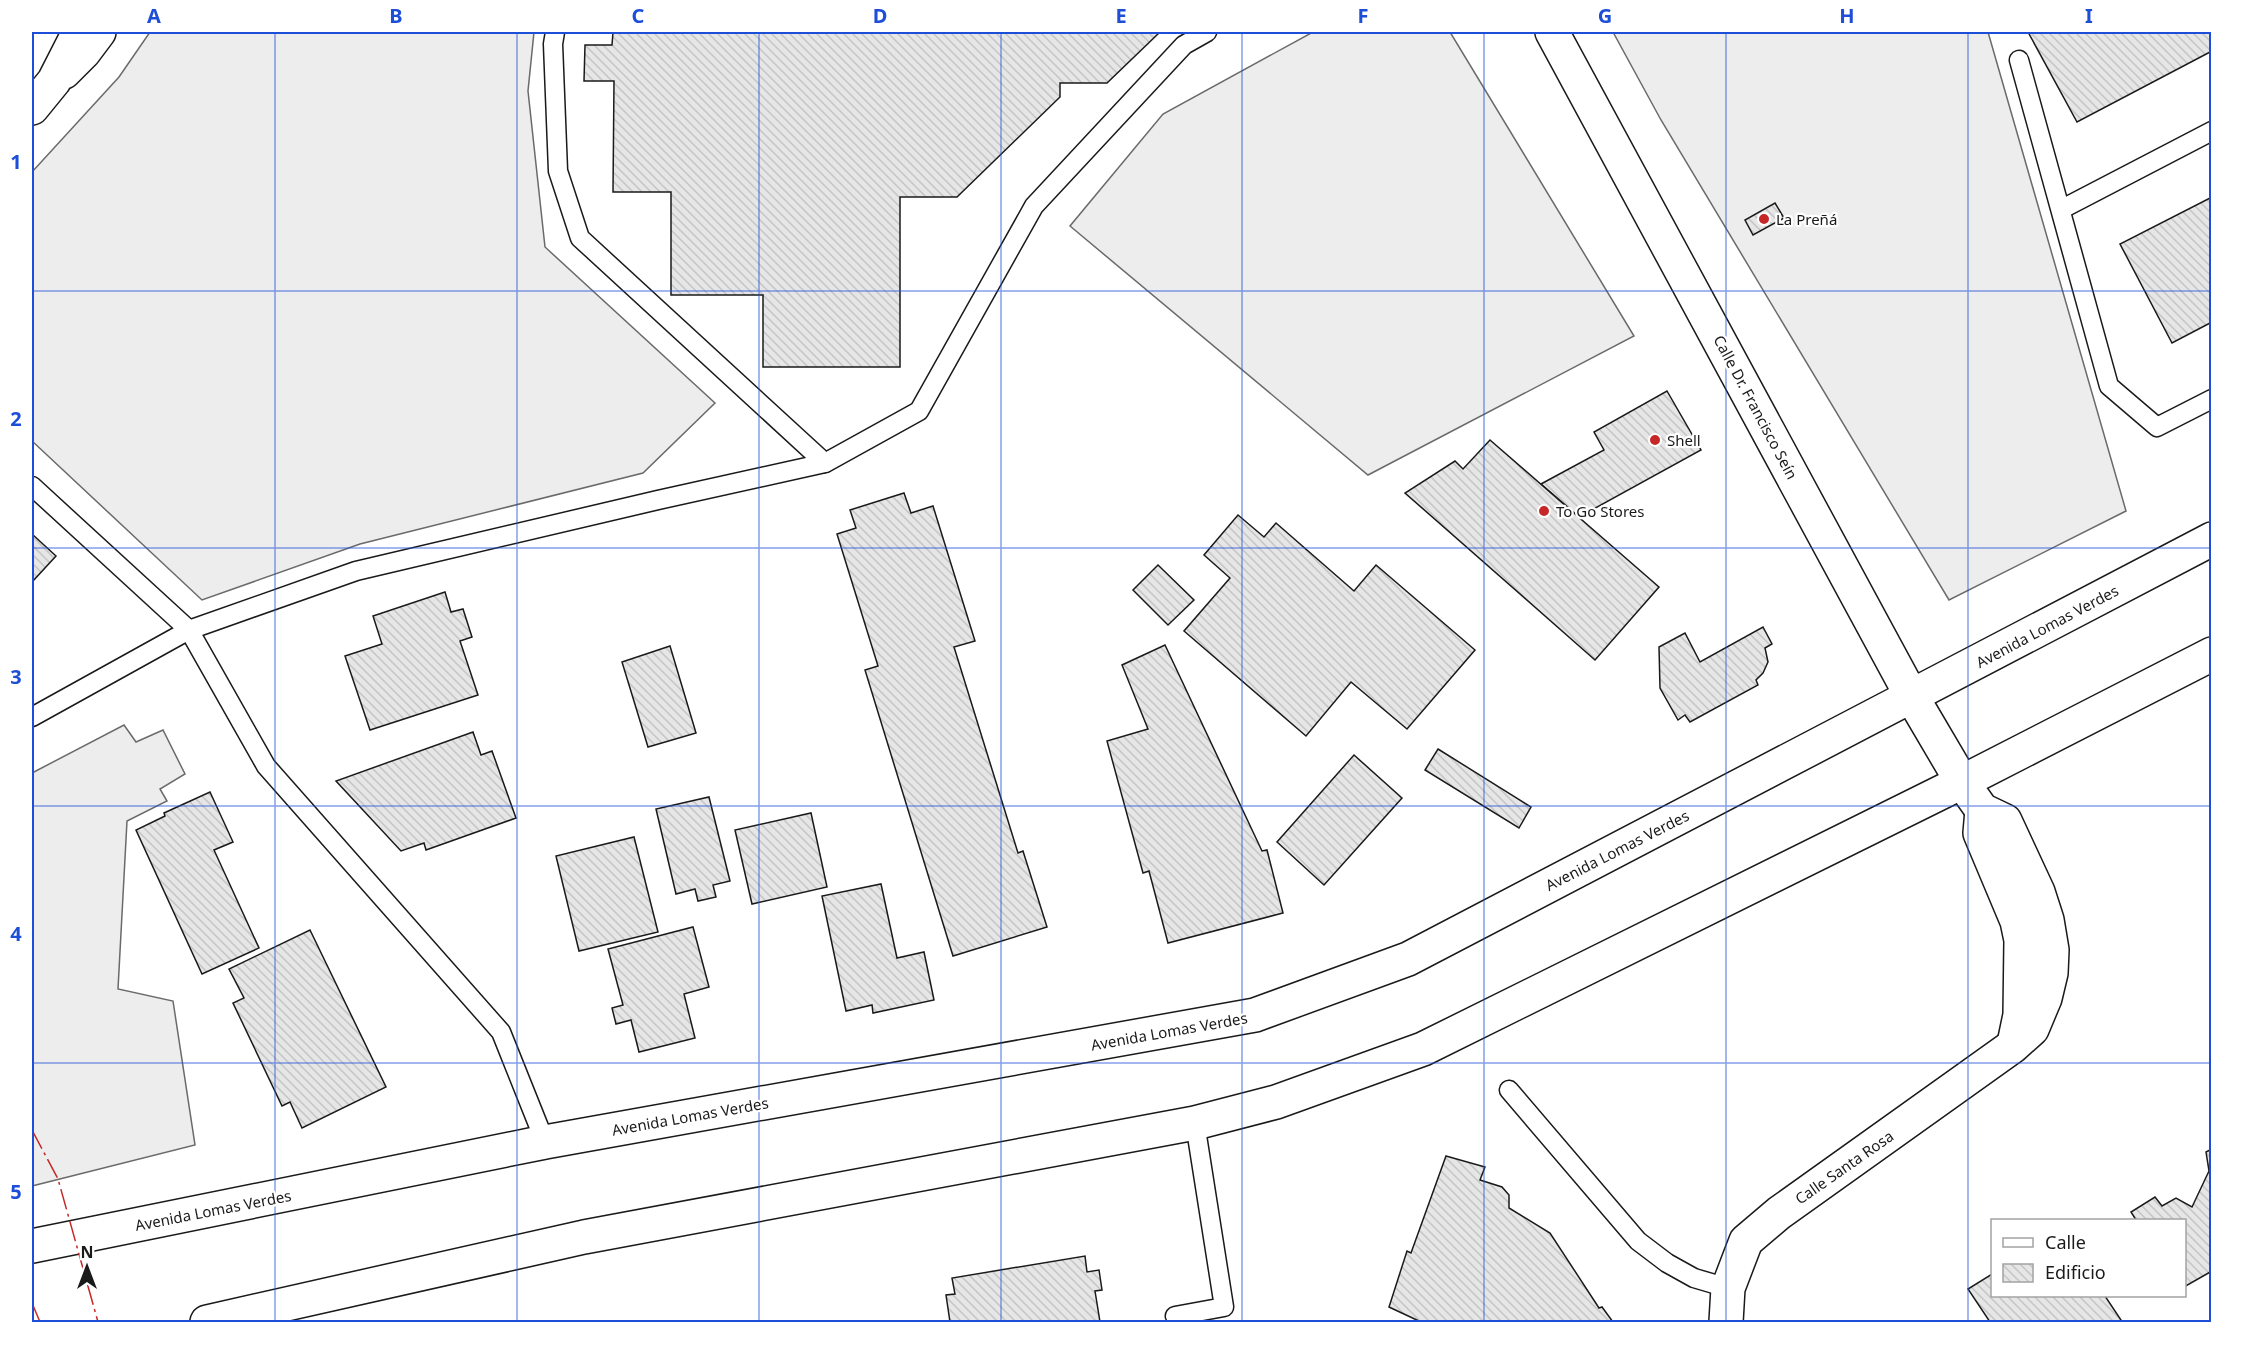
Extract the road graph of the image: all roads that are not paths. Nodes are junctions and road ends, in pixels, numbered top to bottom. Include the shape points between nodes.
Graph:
1 (79, 32) edge
2 (99, 32) edge
3 (555, 32) edge
4 (1207, 32) edge
5 (1552, 32) edge
6 (2019, 60) dead end
7 (54, 81) junction
8 (32, 108) edge
9 (2211, 131) edge
10 (2061, 209) junction
11 (2211, 399) edge
12 (825, 463) junction
13 (32, 486) edge
14 (2211, 539) edge
15 (189, 630) junction
16 (2211, 654) edge
17 (1912, 697) junction
18 (32, 717) edge
19 (1962, 782) junction
20 (1509, 1090) dead end
21 (1195, 1123) junction
22 (544, 1143) junction
23 (32, 1246) edge
24 (1728, 1288) junction
25 (1175, 1316) dead end
26 (207, 1323) edge
27 (1726, 1323) edge

1 - 7 main road
2 - 7 main road
3 - 12 lane via 558,171 580,238
4 - 12 lane via 1184,45 1035,206 919,411
5 - 17 main road, Calle Dr. Francisco Seín
6 - 10 lane
7 - 8 main road
9 - 10 lane
10 - 11 lane via 2109,386 2157,427
12 - 15 lane via 357,571
13 - 15 lane
14 - 17 main road, Avenida Lomas Verdes
15 - 18 lane
15 - 22 lane via 266,766 501,1032
16 - 19 main road
17 - 19 main road, Calle Dr. Francisco Seín
17 - 22 main road, Avenida Lomas Verdes via 1408,959 1255,1015
19 - 21 main road via 1423,1049 1276,1102
19 - 24 main road, Calle Santa Rosa via 1982,810 2005,821 2047,920 2051,973 2032,1029 1746,1241
20 - 24 lane via 1638,1241 1694,1278
21 - 25 lane via 1224,1306
21 - 26 main road via 584,1237
22 - 23 main road, Avenida Lomas Verdes
24 - 27 main road, Calle Santa Rosa

